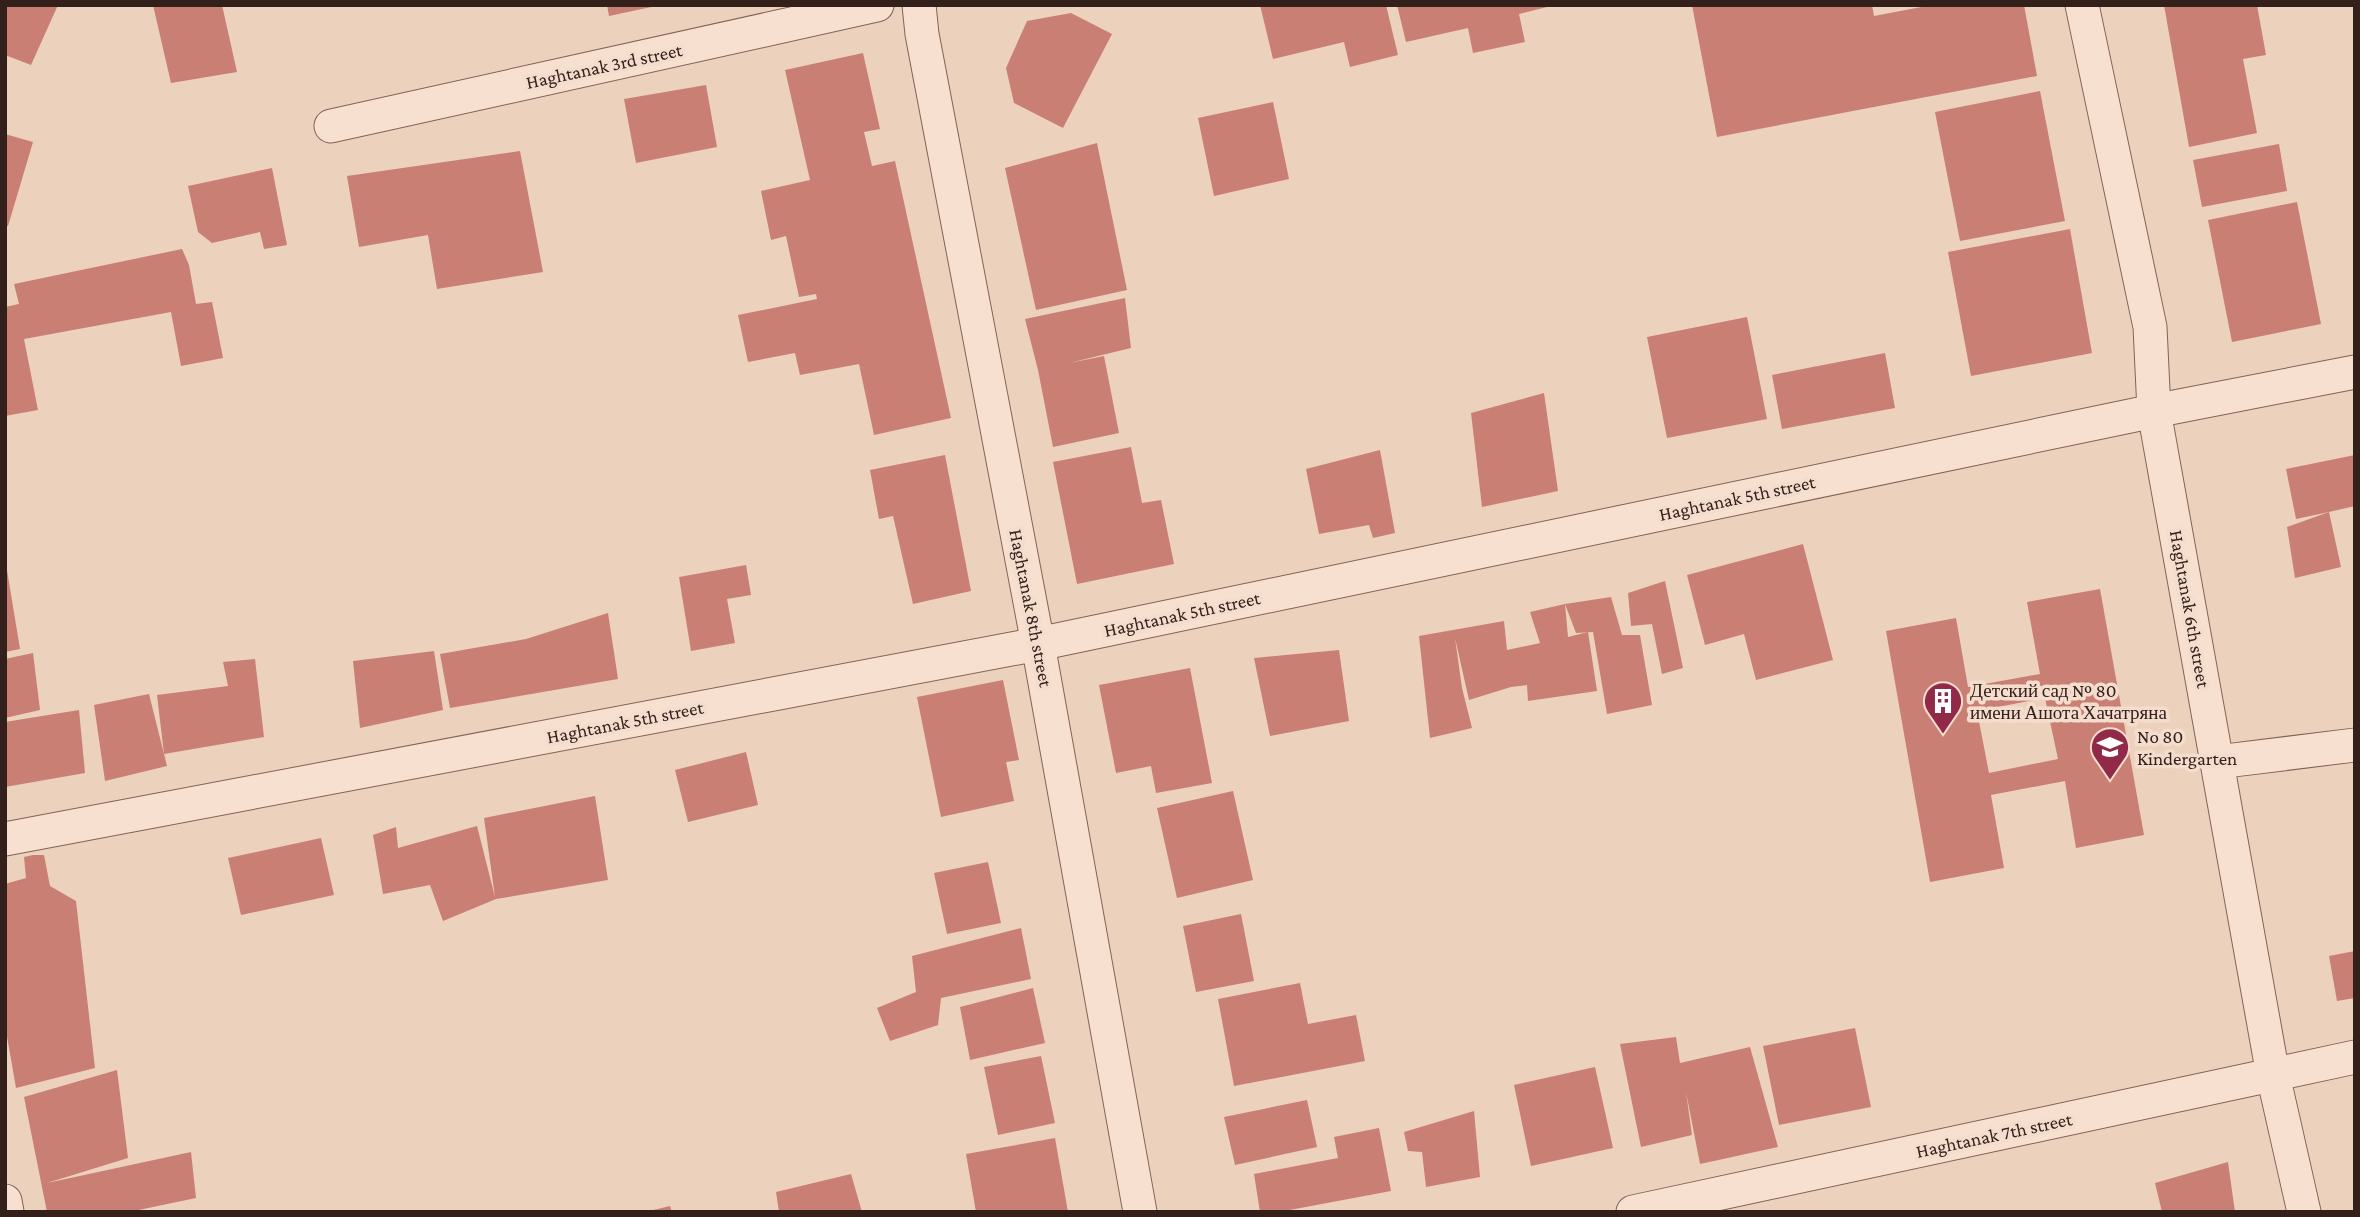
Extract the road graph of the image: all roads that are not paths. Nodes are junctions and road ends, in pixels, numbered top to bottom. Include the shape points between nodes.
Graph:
1 (877, 5) edge
2 (919, 5) edge
3 (2082, 5) edge
4 (331, 126) dead end
5 (2355, 372) edge
6 (2154, 411) junction
7 (1038, 644) junction
8 (2355, 745) edge
9 (2217, 762) junction
10 (5, 839) edge
11 (2355, 1057) edge
12 (2273, 1075) junction
13 (5, 1201) edge
14 (7, 1212) edge
15 (1140, 1212) edge
16 (1633, 1212) edge
17 (2304, 1212) edge

1 - 4 street, Haghtanak 3rd street
2 - 7 street, Haghtanak 8th street
3 - 6 street, Haghtanak 6th street via 2150,327
5 - 6 street, Haghtanak 5th street
6 - 7 street, Haghtanak 5th street
6 - 9 street, Haghtanak 6th street
7 - 10 street, Haghtanak 5th street
7 - 15 street, Haghtanak 8th street
8 - 9 street
9 - 12 street, Haghtanak 6th street
11 - 12 street, Haghtanak 7th street
12 - 16 street, Haghtanak 7th street
12 - 17 street, Haghtanak 6th street
13 - 14 street

